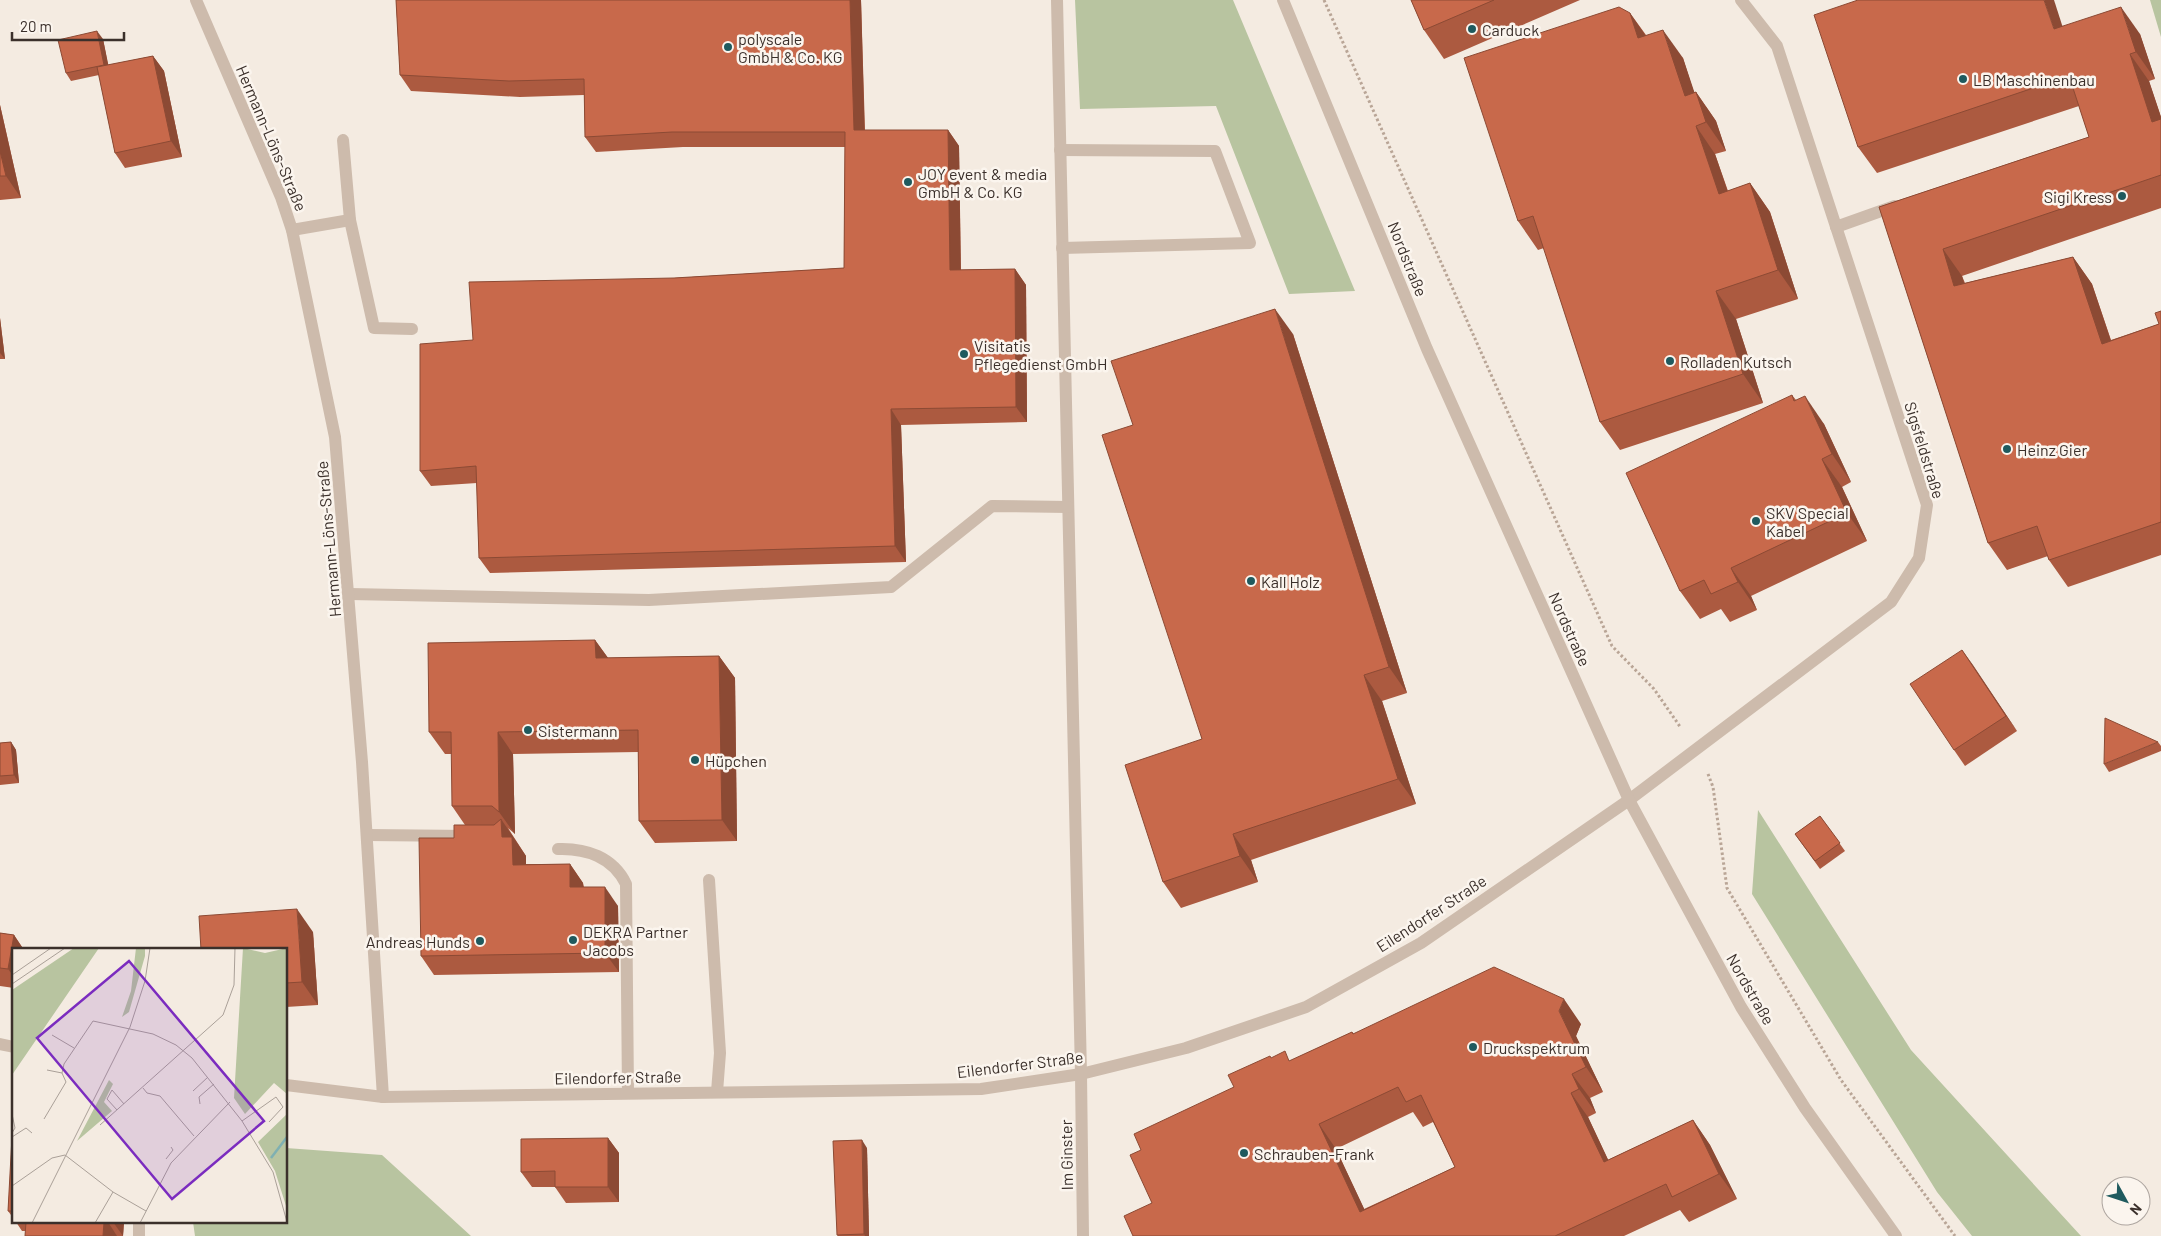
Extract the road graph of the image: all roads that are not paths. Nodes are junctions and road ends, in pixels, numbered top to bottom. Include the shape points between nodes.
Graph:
1 (196, 0) edge
2 (1056, 0) edge
3 (1283, 0) edge
4 (1741, 0) edge
5 (343, 140) dead end
6 (1060, 150) junction
7 (1911, 200) edge
8 (350, 220) junction
9 (1836, 227) junction
10 (292, 230) junction
11 (1062, 248) junction
12 (412, 329) dead end
13 (1068, 507) junction
14 (350, 594) junction
15 (1629, 800) junction
16 (367, 835) junction
17 (487, 836) edge
18 (558, 849) dead end
19 (709, 880) dead end
20 (1081, 1074) junction
21 (288, 1085) edge
22 (718, 1092) junction
23 (628, 1094) junction
24 (383, 1097) junction
25 (1083, 1236) edge
26 (1896, 1236) edge

1 - 10 street, Hermann-Löns-Straße via 281,197
2 - 6 street, Im Ginster
3 - 15 street, Nordstraße via 1427,349
4 - 9 street, Sigsfeldstraße via 1777,46
5 - 8 street
6 - 11 street, Im Ginster
6 - 11 street via 1215,151 1250,243
7 - 9 street
8 - 10 street
8 - 12 street via 374,328
9 - 15 street, Sigsfeldstraße via 1927,506 1919,558 1891,602
10 - 14 street, Hermann-Löns-Straße via 335,436
11 - 13 street, Im Ginster
13 - 14 street via 992,506 891,587 650,600
13 - 20 street, Im Ginster
14 - 16 street, Hermann-Löns-Straße
15 - 20 street, Eilendorfer Straße via 1422,943 1306,1007 1186,1048
15 - 26 street, Nordstraße via 1741,1007 1805,1108
16 - 17 street
16 - 24 street, Hermann-Löns-Straße
18 - 23 street via 576,848 608,861 626,884
19 - 22 street via 720,1053
20 - 22 street, Eilendorfer Straße via 980,1089
20 - 25 street, Im Ginster
21 - 24 street, Eilendorfer Straße
22 - 23 street, Eilendorfer Straße
23 - 24 street, Eilendorfer Straße

